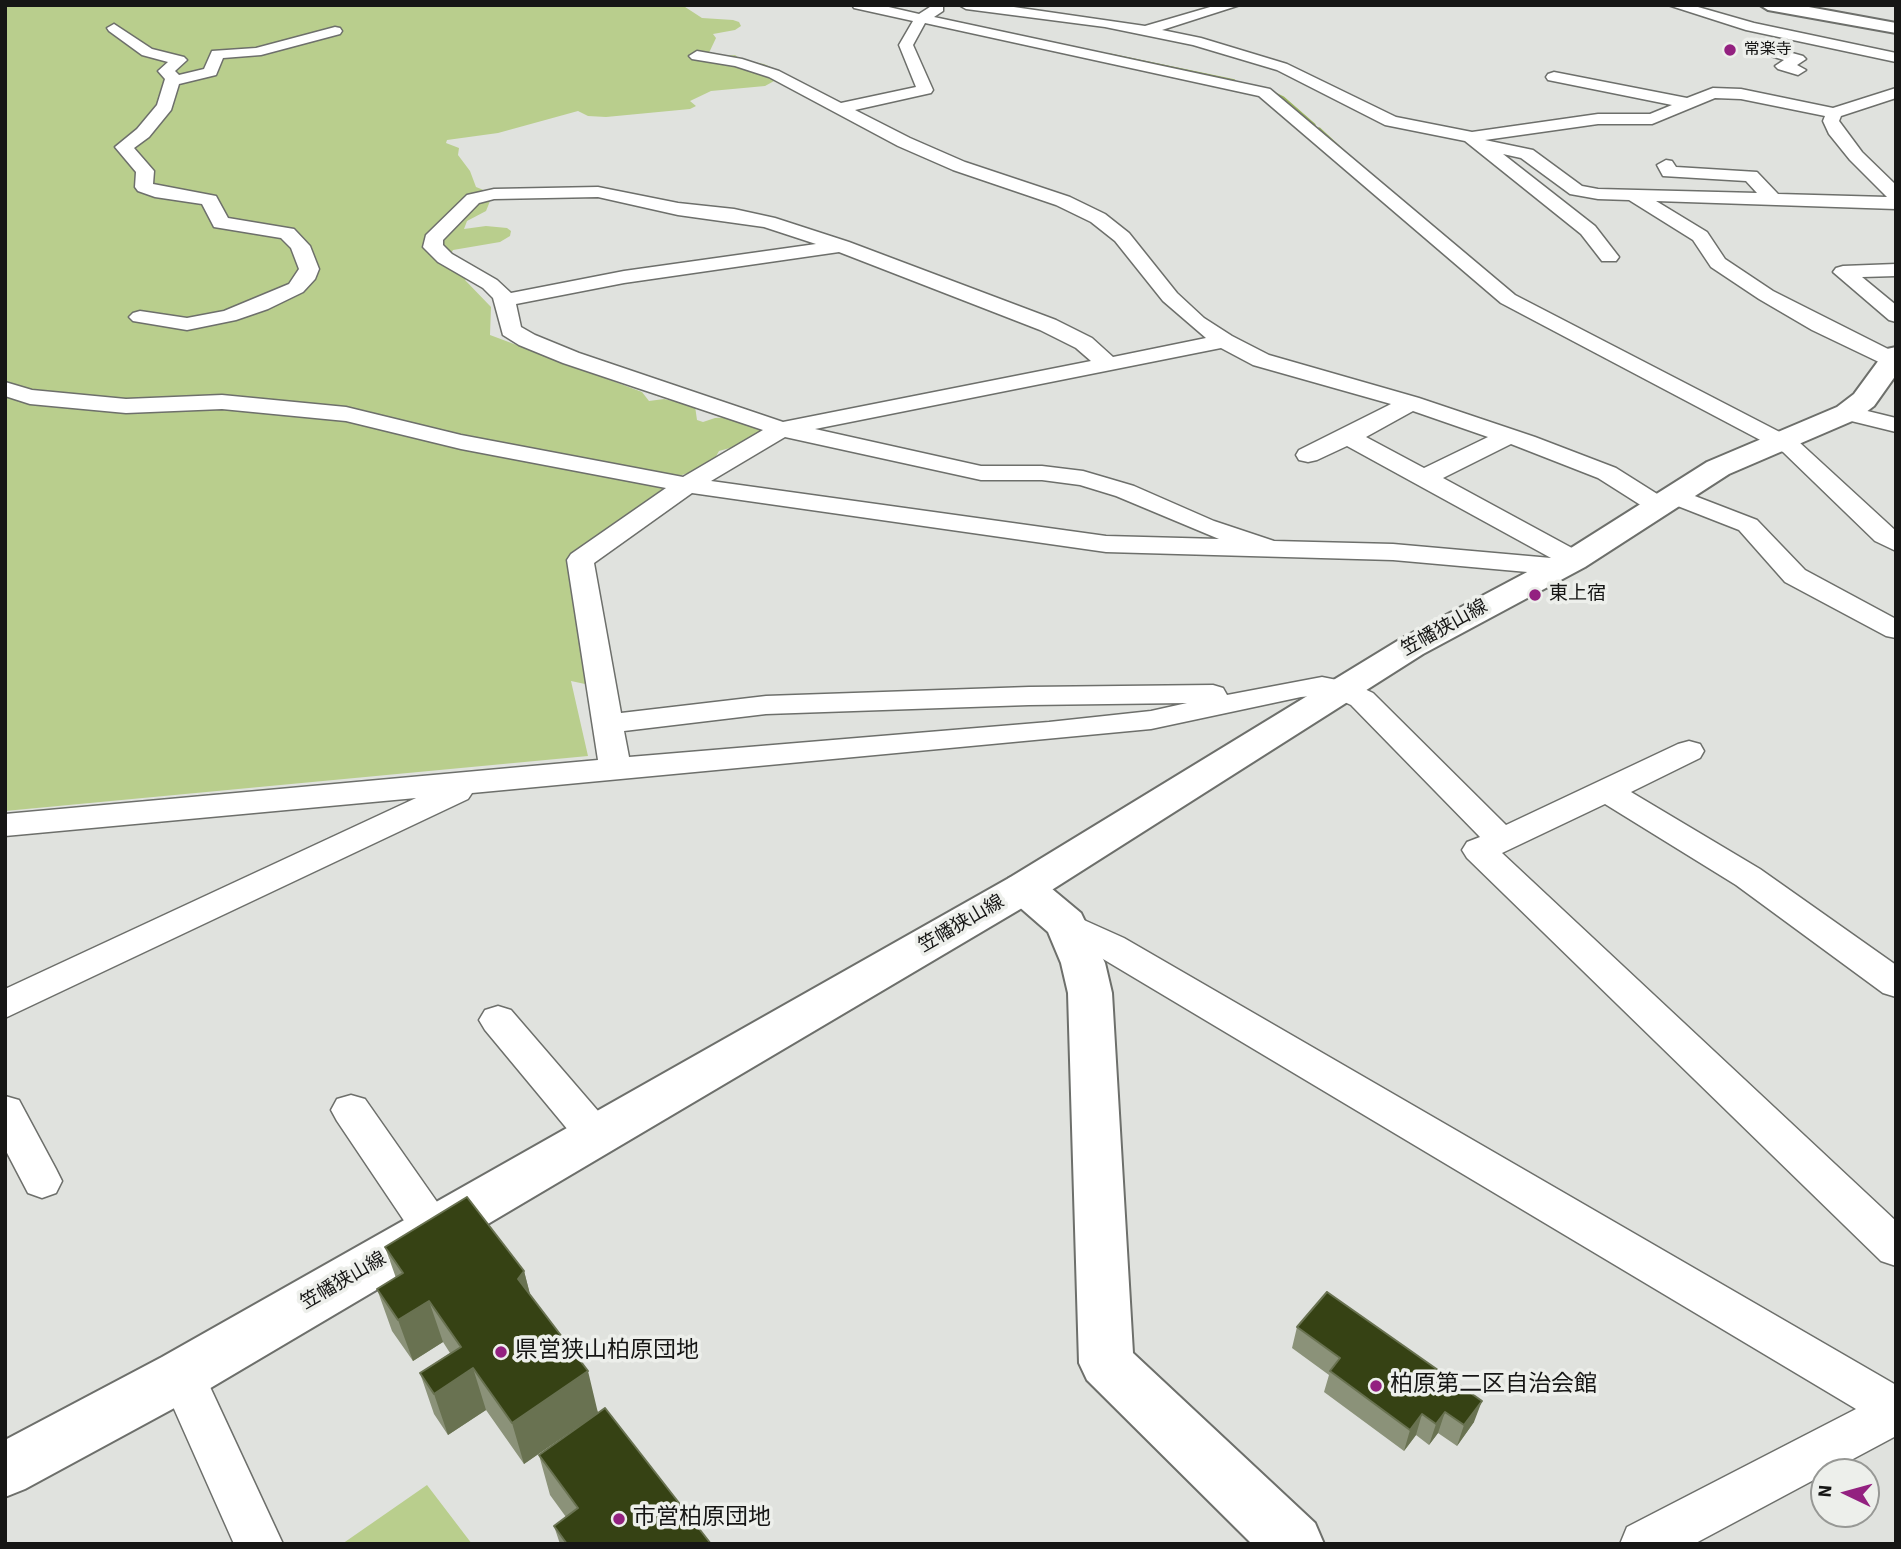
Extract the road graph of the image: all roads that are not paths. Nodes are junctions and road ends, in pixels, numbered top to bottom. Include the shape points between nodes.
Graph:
1 (859, 5) edge
2 (942, 5) edge
3 (966, 5) edge
4 (1233, 5) edge
5 (1675, 5) edge
6 (1768, 5) edge
7 (922, 18) junction
8 (114, 28) dead end
9 (1896, 28) edge
10 (1145, 30) junction
11 (335, 31) dead end
12 (1786, 34) junction
13 (697, 56) dead end
14 (1896, 58) edge
15 (1554, 77) dead end
16 (173, 81) junction
17 (1896, 93) edge
18 (1741, 94) junction
19 (1688, 103) junction
20 (840, 108) junction
21 (1834, 113) junction
22 (1476, 140) junction
23 (1666, 165) dead end
24 (1536, 192) junction
25 (1598, 194) junction
26 (1634, 195) junction
27 (1896, 196) edge
28 (1774, 200) junction
29 (1896, 203) edge
30 (842, 246) junction
31 (1609, 257) dead end
32 (1896, 270) edge
33 (504, 300) junction
34 (1896, 316) edge
35 (140, 317) dead end
36 (1224, 341) junction
37 (1894, 357) edge
38 (1109, 365) junction
39 (5, 389) edge
40 (1411, 403) junction
41 (1847, 413) junction
42 (1896, 425) edge
43 (782, 429) junction
44 (1509, 436) junction
45 (1348, 437) junction
46 (1781, 441) junction
47 (1308, 455) dead end
48 (1424, 478) junction
49 (687, 485) junction
50 (1667, 501) junction
51 (1896, 543) edge
52 (1270, 548) junction
53 (1567, 563) junction
54 (1896, 630) edge
55 (1342, 689) junction
56 (1260, 698) junction
57 (608, 724) junction
58 (1689, 751) dead end
59 (615, 768) junction
60 (476, 783) junction
61 (1607, 791) junction
62 (5, 825) edge
63 (1500, 838) junction
64 (1024, 888) junction
65 (1066, 923) junction
66 (1896, 984) edge
67 (5, 1005) edge
68 (498, 1020) dead end
69 (351, 1110) dead end
70 (5, 1111) edge
71 (597, 1137) junction
72 (42, 1181) dead end
73 (434, 1231) junction
74 (1896, 1248) edge
75 (182, 1375) junction
76 (1896, 1411) edge
77 (5, 1470) edge
78 (259, 1544) edge
79 (1294, 1544) edge
80 (1644, 1544) edge

1 - 7 street
2 - 7 street
3 - 10 street
4 - 10 street
5 - 12 street
6 - 9 main road
7 - 20 street via 906,45 925,90
7 - 46 street via 1264,92 1508,299
8 - 16 street via 147,52 178,60 166,71
10 - 22 street via 1282,67 1391,121
11 - 16 street via 256,52 217,54 211,72
12 - 14 street
12 - 18 street via 1752,46 1798,59 1783,66 1798,69
13 - 20 street via 774,74
15 - 19 street
16 - 35 street via 165,107 144,133 124,147 145,171 144,187 209,200 221,223 287,233 300,246 309,270 296,288 229,316 187,324
17 - 21 street
18 - 19 street via 1713,93
18 - 21 street
19 - 22 street via 1652,119 1598,119
20 - 36 street via 959,166 1063,201 1098,218 1122,237 1170,297
21 - 27 street via 1835,131
22 - 24 street
22 - 25 street via 1527,154 1576,190
23 - 28 street via 1669,172 1751,176
24 - 25 street
24 - 31 street via 1588,230
25 - 26 street
26 - 28 street
26 - 37 street via 1700,236 1718,263 1766,295
28 - 29 street
30 - 33 street via 624,277
30 - 33 street via 768,222 615,194 480,195 433,239 433,247 490,284
30 - 38 street via 1048,325 1084,343
32 - 34 street via 1843,272
33 - 43 street via 511,330 527,341
36 - 38 street
36 - 40 street via 1261,360
37 - 41 main road, 笠幡狭山線 via 1864,400
38 - 43 street
39 - 49 street via 30,397 126,407 222,402 346,414 461,442
40 - 44 street
40 - 45 street
41 - 42 street
41 - 46 main road, 笠幡狭山線
43 - 49 street
43 - 52 street via 981,473 1083,478
44 - 48 street
44 - 50 street
45 - 47 street
45 - 48 street
46 - 50 main road, 笠幡狭山線 via 1718,468
46 - 51 street
48 - 53 street
49 - 52 street via 1106,544
49 - 57 street via 580,560
50 - 53 main road, 笠幡狭山線
50 - 54 street via 1748,525 1795,576
52 - 53 street
53 - 55 main road, 笠幡狭山線
55 - 56 street via 1301,688
55 - 63 street via 1362,699
55 - 64 main road, 笠幡狭山線
56 - 57 street via 1166,694 766,705
56 - 59 street via 1151,720
57 - 59 street
58 - 61 street
59 - 60 street
60 - 62 street
60 - 67 street
61 - 63 street
61 - 66 street via 1748,877
63 - 74 street via 1479,850
64 - 65 main road
64 - 71 main road, 笠幡狭山線
65 - 76 street
65 - 79 main road via 1090,993 1106,1363
68 - 71 street
69 - 73 street
70 - 72 street
71 - 73 main road, 笠幡狭山線
73 - 75 main road, 笠幡狭山線
75 - 77 main road, 笠幡狭山線
75 - 78 street
76 - 80 street

